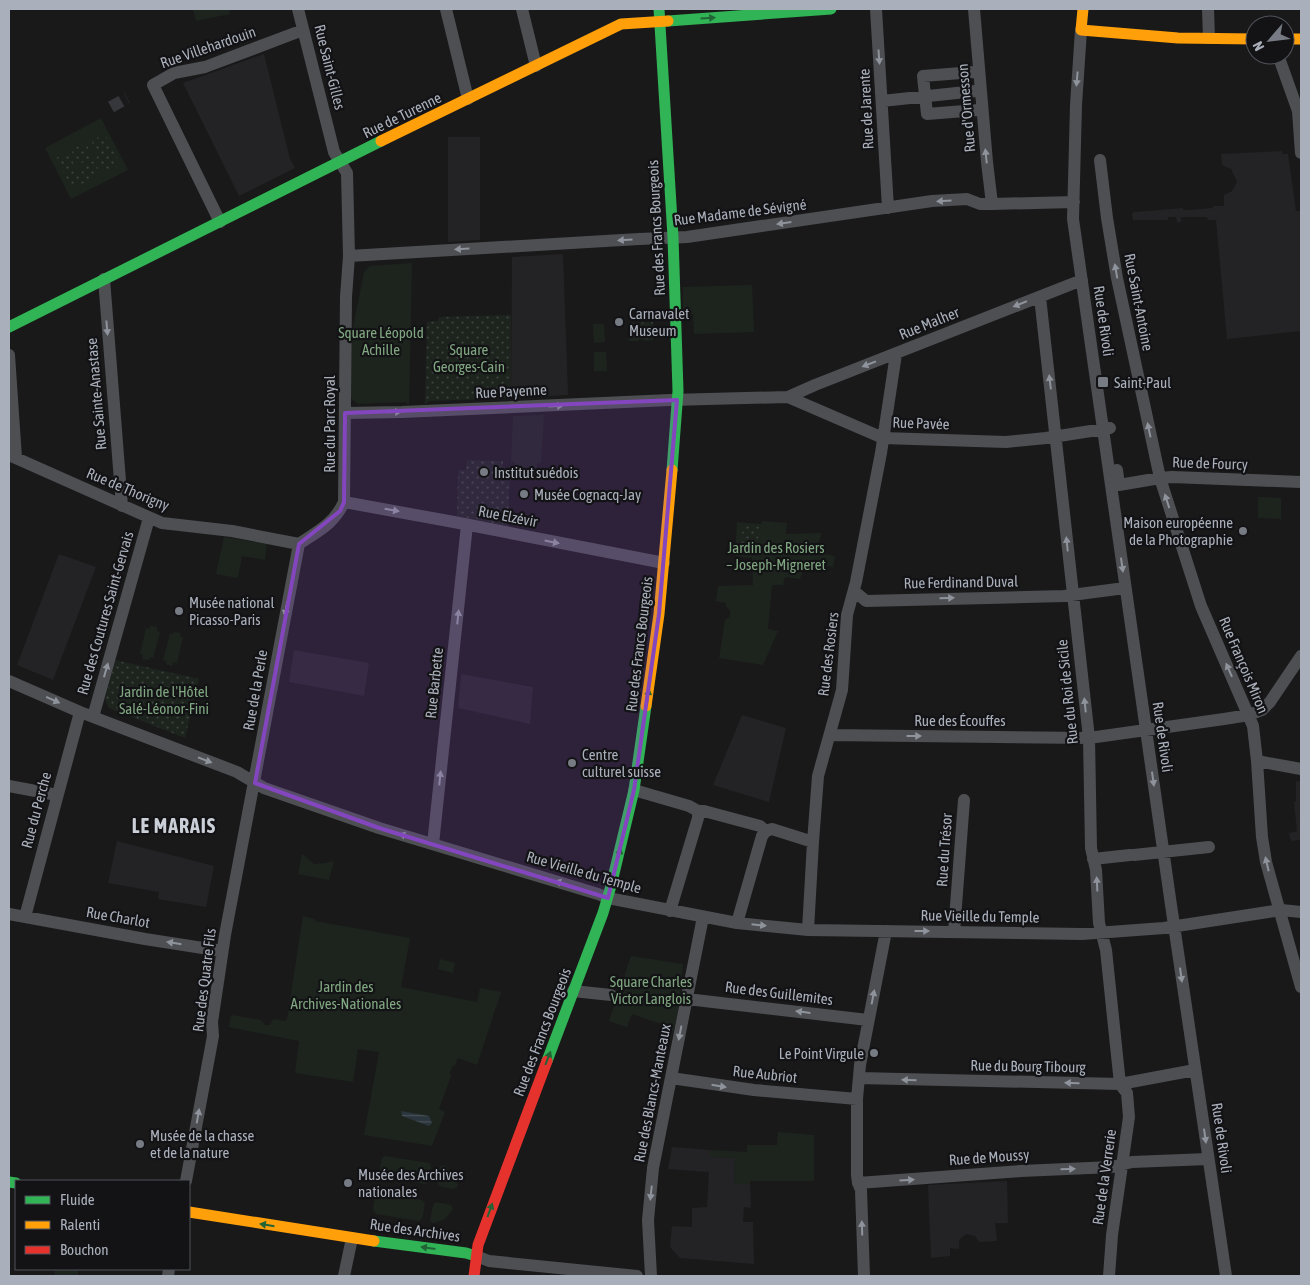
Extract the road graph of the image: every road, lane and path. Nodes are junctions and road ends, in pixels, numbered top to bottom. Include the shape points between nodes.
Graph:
1 (298, 9) edge
2 (446, 9) edge
3 (522, 9) edge
4 (659, 9) edge
5 (830, 9) edge
6 (876, 9) edge
7 (974, 9) edge
8 (1083, 9) edge
9 (1208, 9) edge
10 (659, 22) junction
11 (303, 30) junction
12 (1081, 30) junction
13 (1209, 38) junction
14 (1245, 39) edge
15 (1282, 65) edge
16 (536, 66) junction
17 (974, 72) dead end
18 (975, 91) dead end
19 (921, 97) junction
20 (468, 99) junction
21 (882, 101) junction
22 (977, 110) dead end
23 (1301, 153) edge
24 (1100, 160) dead end
25 (340, 162) junction
26 (1074, 202) junction
27 (992, 204) junction
28 (888, 208) junction
29 (220, 222) junction
30 (673, 237) junction
31 (349, 256) junction
32 (104, 279) junction
33 (1082, 280) junction
34 (1040, 297) junction
35 (9, 327) edge
36 (896, 354) junction
37 (9, 355) edge
38 (815, 385) junction
39 (788, 397) junction
40 (678, 400) junction
41 (816, 410) junction
42 (345, 413) junction
43 (1107, 429) junction
44 (1056, 436) junction
45 (883, 438) junction
46 (12, 456) edge
47 (1160, 478) junction
48 (1301, 482) edge
49 (1119, 485) joint
50 (344, 502) junction
51 (122, 506) junction
52 (149, 518) junction
53 (467, 525) junction
54 (299, 544) junction
55 (664, 563) junction
56 (1125, 588) junction
57 (854, 591) junction
58 (1073, 595) junction
59 (1301, 656) edge
60 (9, 681) edge
61 (80, 712) junction
62 (1249, 715) junction
63 (93, 717) junction
64 (1151, 730) junction
65 (830, 735) junction
66 (1089, 738) junction
67 (1257, 761) junction
68 (1301, 769) edge
69 (254, 783) junction
70 (9, 786) edge
71 (634, 790) junction
72 (57, 795) junction
73 (964, 800) dead end
74 (698, 812) junction
75 (766, 831) junction
76 (813, 842) junction
77 (432, 844) junction
78 (1209, 847) dead end
79 (1163, 852) junction
80 (1093, 859) junction
81 (608, 898) junction
82 (1281, 910) junction
83 (670, 911) junction
84 (1301, 912) edge
85 (9, 914) edge
86 (25, 917) junction
87 (703, 917) junction
88 (737, 923) junction
89 (1179, 926) junction
90 (808, 930) junction
91 (886, 931) junction
92 (954, 932) junction
93 (1103, 932) junction
94 (222, 951) junction
95 (1301, 986) edge
96 (573, 991) junction
97 (610, 995) dead end
98 (687, 999) junction
99 (868, 1020) junction
100 (1195, 1070) junction
101 (671, 1078) junction
102 (859, 1078) junction
103 (1120, 1084) junction
104 (857, 1099) junction
105 (1208, 1159) junction
106 (1122, 1164) junction
107 (186, 1180) edge
108 (858, 1183) junction
109 (190, 1212) edge
110 (352, 1238) junction
111 (476, 1256) junction
112 (344, 1276) edge
113 (474, 1276) edge
114 (637, 1276) edge
115 (651, 1276) edge
116 (864, 1276) edge
117 (1110, 1276) edge
118 (1226, 1276) edge

1 - 11 street, Rue Saint-Gilles
2 - 20 street
3 - 16 street
4 - 10 street, Rue des Francs Bourgeois
10 -> 5 street, Rue de Turenne
6 -> 21 street, Rue de Jarente
27 -> 7 street, Rue d'Ormesson
8 - 12 street
9 - 13 street
10 - 16 street, Rue de Turenne via 621,24
10 - 30 street, Rue des Francs Bourgeois
11 - 25 street, Rue Saint-Gilles via 334,152
11 - 29 street, Rue Villehardouin via 205,67 174,73 153,85
12 - 13 street
12 -> 26 street via 1075,111
13 - 14 street
15 - 23 street via 1298,111
16 - 20 street, Rue de Turenne
17 - 19 street via 923,76
18 - 19 street
19 - 21 street
19 - 22 street via 927,114
20 - 25 street, Rue de Turenne
21 - 28 street, Rue de Jarente
47 -> 24 street, Rue Saint-Antoine via 1117,278
25 - 29 street, Rue de Turenne
25 - 31 street, Rue Saint-Gilles via 347,173
26 - 27 street, Rue Madame de Sévigné
26 - 33 street, Rue de Rivoli via 1073,219
27 -> 28 street, Rue Madame de Sévigné via 960,199
28 -> 30 street, Rue Madame de Sévigné
29 - 32 street, Rue de Turenne
30 -> 31 street, Rue Madame de Sévigné
30 - 40 street, Rue des Francs Bourgeois
31 - 42 street, Rue du Parc Royal
32 - 35 street, Rue de Turenne
32 -> 51 street, Rue Sainte-Anastase
33 - 34 street, Rue Malher
33 - 43 street, Rue de Rivoli
34 -> 36 street, Rue Malher
44 -> 34 street, Rue du Roi de Sicile
36 -> 38 street, Rue Malher
36 - 45 street, Rue des Rosiers
37 - 46 street
38 - 39 street, Rue Malher
38 - 41 street
39 - 40 street, Rue Pavée
39 - 41 street, Rue Pavée
42 -> 40 street, Rue Payenne
40 - 55 street, Rue des Francs Bourgeois
41 - 45 street, Rue Pavée
42 - 50 street, Rue du Parc Royal
43 - 44 street, Rue Pavée
43 - 49 street, Rue de Rivoli
43 -> 56 street, Rue de Rivoli
44 - 45 street, Rue Pavée via 1006,442
58 -> 44 street, Rue du Roi de Sicile
45 - 57 street, Rue des Rosiers
46 - 51 street, Rue de Thorigny
47 - 48 street, Rue de Fourcy
47 - 49 street, Rue de Fourcy
62 -> 47 street, Rue François Miron via 1201,606
50 -> 53 street, Rue Elzévir
50 - 54 street via 331,522
51 - 52 street, Rue de Thorigny
52 - 54 street, Rue de Thorigny via 162,523 232,531
63 -> 52 street, Rue des Coutures Saint-Gervais
53 -> 55 street, Rue Elzévir
77 -> 53 street, Rue Barbette
54 -> 69 street, Rue de la Perle
71 -> 55 street, Rue des Francs Bourgeois
56 - 58 street, Rue Ferdinand Duval
56 - 64 street, Rue de Rivoli
57 -> 58 street, Rue Ferdinand Duval via 866,601
57 - 65 street, Rue des Rosiers via 848,615 842,690
66 -> 58 street, Rue du Roi de Sicile
59 - 62 street via 1270,702 1262,710
60 -> 61 street, Rue Vieille du Temple
61 - 63 street, Rue Vieille du Temple
61 - 72 street, Rue du Perche
62 - 64 street, Rue des Écouffes
62 - 67 street, Rue François Miron
63 -> 69 street, Rue Vieille du Temple via 237,772
64 - 66 street, Rue des Écouffes
64 -> 79 street, Rue de Rivoli
65 -> 66 street, Rue des Écouffes
65 - 76 street, Rue des Rosiers via 818,776
66 - 80 street, Rue du Roi de Sicile
67 - 68 street
82 -> 67 street, Rue François Miron via 1266,862
77 -> 69 street, Rue Vieille du Temple
69 - 94 street, Rue des Quatre Fils
70 - 72 street
71 - 74 street via 689,806
81 -> 71 street, Rue des Francs Bourgeois
72 - 86 street, Rue du Perche
73 - 92 street, Rue du Trésor
74 - 75 street via 704,810 760,826
74 - 83 street
75 - 76 street via 772,829
75 - 88 street
76 - 90 street, Rue des Rosiers
81 -> 77 street, Rue Vieille du Temple
78 - 79 street
79 - 80 street
79 - 89 street, Rue de Rivoli
93 -> 80 street, Rue du Roi de Sicile via 1099,923
81 - 83 street, Rue Vieille du Temple
81 - 96 street, Rue des Francs Bourgeois
82 - 84 street, Rue Vieille du Temple
82 - 89 street, Rue Vieille du Temple
82 - 95 street, Rue François Miron
83 - 87 street, Rue Vieille du Temple
85 - 86 street, Rue Charlot
94 -> 86 street, Rue Charlot
87 - 88 street, Rue Vieille du Temple
87 - 98 street, Rue des Blancs-Manteaux
88 -> 90 street, Rue Vieille du Temple
89 - 93 street, Rue Vieille du Temple
89 -> 100 street, Rue de Rivoli
90 - 91 street, Rue Vieille du Temple
91 -> 92 street, Rue Vieille du Temple
99 -> 91 street
92 - 93 street, Rue Vieille du Temple
93 - 103 street, Rue du Roi de Sicile
107 -> 94 street, Rue des Quatre Fils via 213,1036
96 - 97 street
111 -> 96 street, Rue des Francs Bourgeois
99 -> 98 street, Rue des Guillemites
98 -> 101 street, Rue des Blancs-Manteaux
99 - 102 street
100 - 103 street, Rue du Bourg Tibourg
100 -> 105 street, Rue de Rivoli
101 -> 104 street, Rue Aubriot via 754,1090
101 -> 115 street, Rue des Blancs-Manteaux via 653,1168 648,1220
103 -> 102 street, Rue du Bourg Tibourg
102 - 104 street
103 - 106 street, Rue de la Verrerie via 1127,1093 1129,1117
104 - 108 street
105 - 106 street, Rue de Moussy
105 - 118 street, Rue de Rivoli
108 -> 106 street, Rue de Moussy
106 - 117 street, Rue de la Verrerie
116 -> 108 street via 861,1190
110 -> 109 street, Rue des Archives
111 -> 110 street, Rue des Archives
110 - 112 street
111 - 113 street, Rue des Francs Bourgeois
111 - 114 street, Rue des Archives via 489,1261

